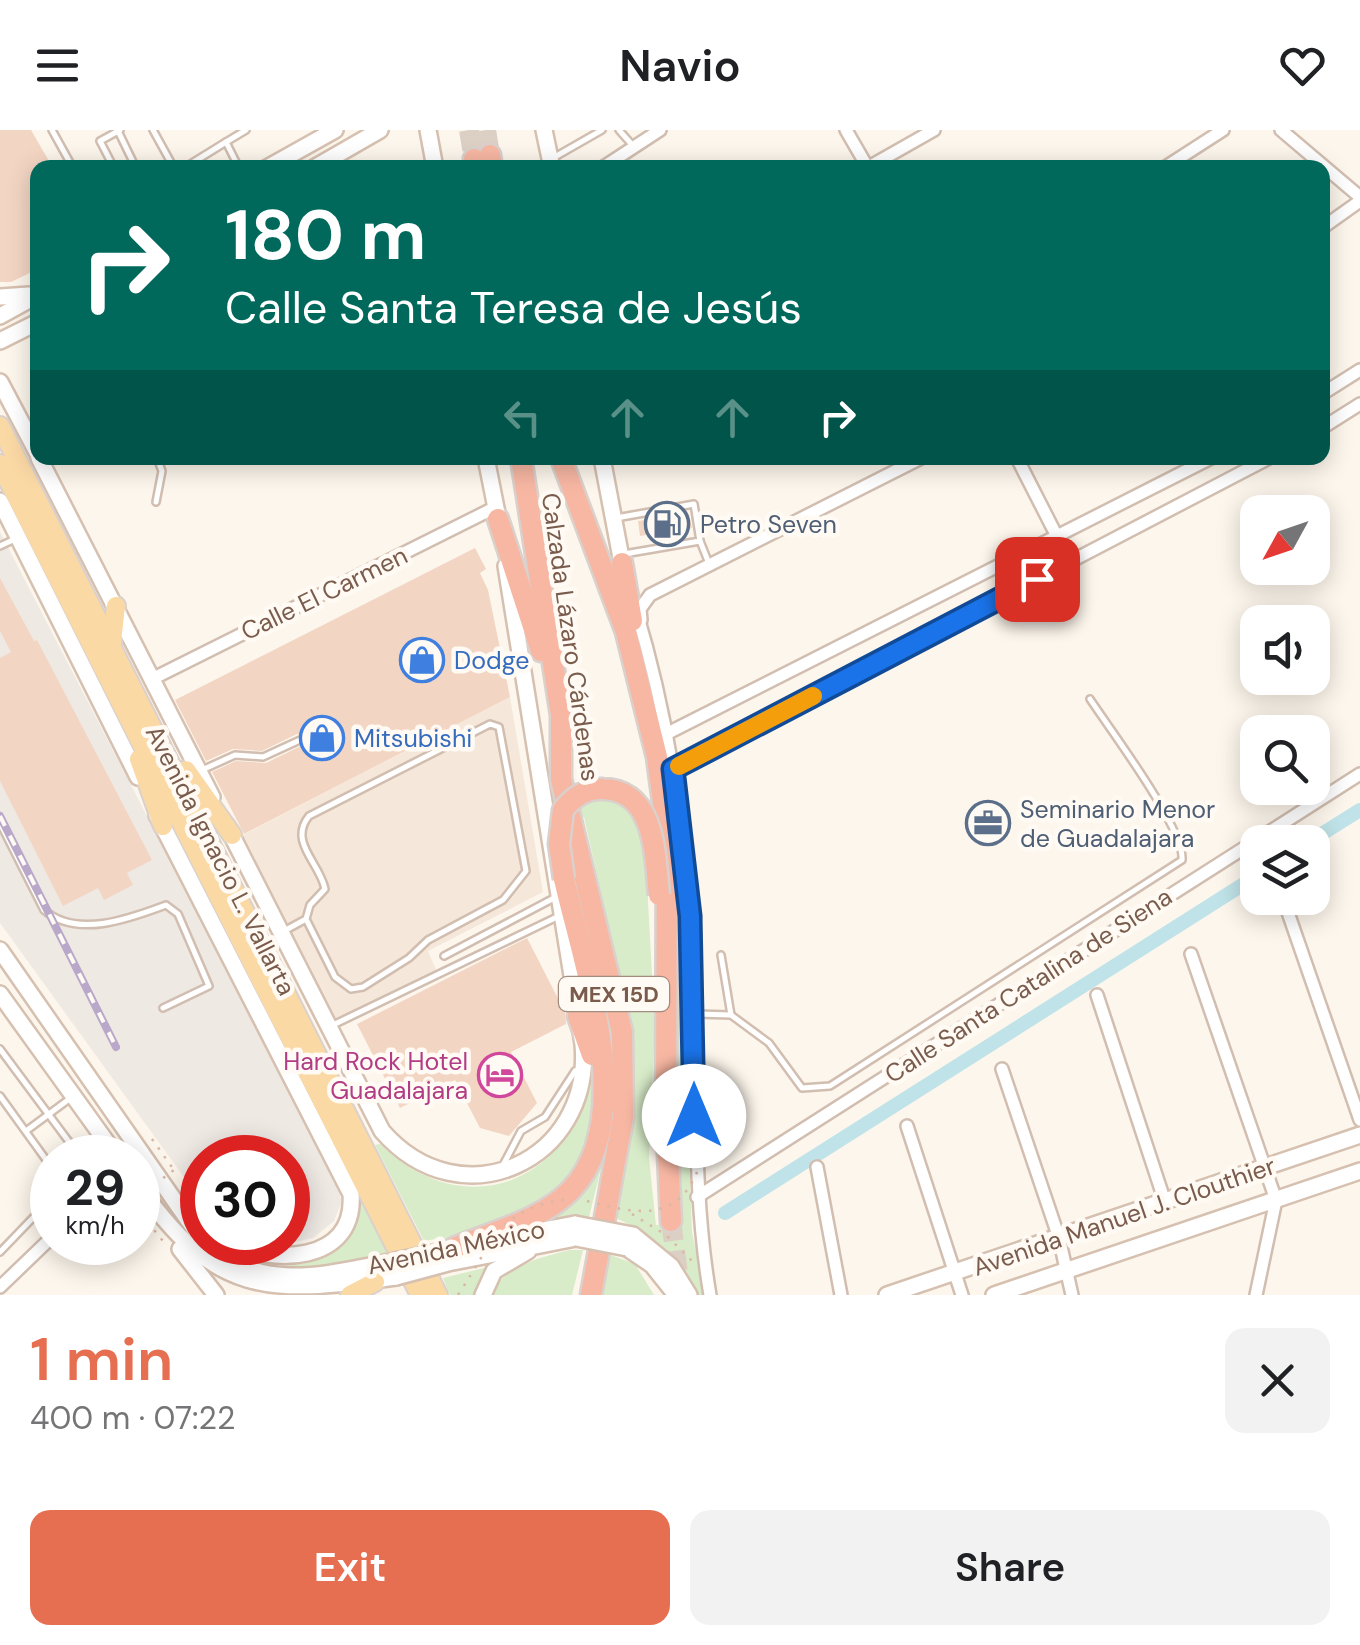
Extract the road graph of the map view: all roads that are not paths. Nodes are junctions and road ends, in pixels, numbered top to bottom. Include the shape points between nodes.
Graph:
1 (52, 130) edge
2 (153, 130) edge
3 (246, 130) edge
4 (334, 130) edge
5 (380, 130) edge
6 (428, 130) edge
7 (441, 130) edge
8 (602, 130) edge
9 (620, 130) edge
10 (660, 130) edge
11 (846, 130) edge
12 (934, 130) edge
13 (1223, 130) edge
14 (1281, 130) edge
15 (119, 131) edge
16 (543, 133) edge
17 (226, 142) junction
18 (634, 146) junction
19 (69, 160) edge
20 (110, 160) edge
21 (132, 160) edge
22 (170, 160) edge
23 (197, 160) edge
24 (235, 160) edge
25 (281, 160) edge
26 (328, 160) edge
27 (434, 160) edge
28 (550, 160) edge
29 (557, 160) edge
30 (614, 160) edge
31 (864, 160) edge
32 (880, 160) edge
33 (1176, 160) edge
34 (1315, 160) edge
35 (1330, 173) edge
36 (1360, 199) edge
37 (1330, 222) edge
38 (30, 295) edge
39 (0, 297) edge
40 (30, 299) edge
41 (0, 316) edge
42 (30, 326) edge
43 (0, 341) edge
44 (1360, 370) edge
45 (0, 382) edge
46 (1330, 389) edge
47 (1360, 404) edge
48 (1330, 423) edge
49 (0, 426) edge
50 (30, 440) edge
51 (0, 464) edge
52 (43, 465) edge
53 (160, 465) edge
54 (487, 465) edge
55 (521, 465) edge
56 (564, 465) edge
57 (603, 465) edge
58 (907, 465) edge
59 (1021, 465) edge
60 (1196, 465) edge
61 (1257, 465) edge
62 (0, 501) edge
63 (156, 502) dead end
64 (497, 513) junction
65 (614, 518) junction
66 (1056, 535) junction
67 (19, 537) junction
68 (700, 541) junction
69 (0, 546) edge
70 (622, 559) junction
71 (1070, 562) junction
72 (710, 566) junction
73 (116, 606) junction
74 (640, 625) junction
75 (112, 642) junction
76 (152, 679) junction
77 (116, 693) junction
78 (645, 697) junction
79 (1090, 700) dead end
80 (561, 715) junction
81 (153, 724) junction
82 (666, 734) junction
83 (300, 740) dead end
84 (673, 769) junction
85 (199, 771) junction
86 (1360, 774) edge
87 (0, 823) edge
88 (163, 826) junction
89 (232, 835) junction
90 (667, 866) junction
91 (560, 888) junction
92 (560, 915) junction
93 (1289, 915) edge
94 (690, 916) junction
95 (306, 918) junction
96 (282, 932) junction
97 (0, 948) edge
98 (666, 954) junction
99 (1192, 954) dead end
100 (721, 955) dead end
101 (444, 956) dead end
102 (573, 983) junction
103 (1097, 995) dead end
104 (1, 996) edge
105 (163, 1008) dead end
106 (694, 1014) junction
107 (731, 1015) junction
108 (578, 1016) junction
109 (329, 1027) junction
110 (583, 1044) junction
111 (0, 1050) edge
112 (1002, 1069) dead end
113 (0, 1096) edge
114 (74, 1096) junction
115 (603, 1110) junction
116 (48, 1114) junction
117 (1360, 1120) edge
118 (907, 1126) dead end
119 (26, 1131) junction
120 (64, 1135) edge
121 (102, 1135) edge
122 (1360, 1135) edge
123 (30, 1137) edge
124 (817, 1167) dead end
125 (1264, 1168) junction
126 (501, 1171) junction
127 (1360, 1171) edge
128 (697, 1197) junction
129 (1276, 1200) junction
130 (1166, 1202) junction
131 (180, 1211) edge
132 (160, 1216) edge
133 (30, 1221) edge
134 (670, 1221) tunnel mouth
135 (168, 1228) junction
136 (576, 1231) junction
137 (1059, 1238) junction
138 (630, 1242) junction
139 (544, 1243) junction
140 (0, 1252) edge
141 (310, 1252) edge
142 (448, 1254) junction
143 (30, 1259) edge
144 (239, 1265) edge
145 (393, 1269) junction
146 (1069, 1270) junction
147 (957, 1273) junction
148 (374, 1282) junction
149 (0, 1288) edge
150 (591, 1289) edge
151 (216, 1295) edge
152 (350, 1295) edge
153 (420, 1295) edge
154 (438, 1295) edge
155 (484, 1295) edge
156 (676, 1295) edge
157 (690, 1295) edge
158 (710, 1295) edge
159 (841, 1295) edge
160 (888, 1295) edge
161 (962, 1295) edge
162 (994, 1295) edge
163 (1072, 1295) edge
164 (1256, 1295) edge

1 - 19 lane
2 - 22 lane
3 - 17 lane
4 - 25 main road
5 - 26 main road
6 - 27 main road
7 - 27 main road
8 - 29 lane
9 - 18 lane
10 - 18 street
11 - 31 street
12 - 32 street
13 - 33 street
14 - 34 street
15 - 20 lane via 100,141
15 - 21 lane
16 - 28 main road
17 - 23 lane
17 - 24 lane
18 - 30 street
35 - 36 street
36 - 37 street
38 - 39 main road
40 - 41 main road
42 - 43 main road
44 - 46 street
45 - 50 main road, Avenida Ignacio L. Vallarta
47 - 48 street
49 - 75 main road, Avenida Ignacio L. Vallarta
51 - 77 main road, Avenida Ignacio L. Vallarta
52 - 73 main road, Avenida Ignacio L. Vallarta
53 - 63 lane
54 - 64 main road
55 - 80 highway, Calzada Lázaro Cárdenas / MEX 15D
56 - 78 highway, Calzada Lázaro Cárdenas / MEX 15D
57 - 65 main road
58 - 72 street
59 - 66 street
60 - 66 street
61 - 71 street
62 - 67 main road, Avenida Ignacio L. Vallarta
64 - 76 street, Calle El Carmen
64 - 80 highway
64 - 91 main road
65 - 68 lane via 694,504
65 - 70 main road
66 - 71 street
66 - 82 street
67 - 69 lane
67 - 88 main road, Avenida Ignacio L. Vallarta
68 - 70 lane
68 - 72 lane
70 - 74 street
70 - 78 highway
71 - 84 street
72 - 74 street via 650,595
73 - 75 main road
73 - 76 main road, Avenida Ignacio L. Vallarta
74 - 82 street
75 - 81 main road, Avenida Ignacio L. Vallarta
76 - 85 main road, Avenida Ignacio L. Vallarta
77 - 88 main road
77 - 153 main road, Avenida Ignacio L. Vallarta
78 - 90 highway, Calzada Lázaro Cárdenas / MEX 15D
79 - 107 lane via 1172,826 1182,860 830,1086 802,1088 768,1043
80 - 150 highway, Calzada Lázaro Cárdenas / MEX 15D via 561,780 622,1032 623,1117
81 - 89 main road
81 - 154 main road, Avenida Ignacio L. Vallarta
82 - 84 street
83 - 85 lane via 263,757 235,755
84 - 94 street
85 - 89 main road, Avenida Ignacio L. Vallarta
86 - 128 street, Calle Santa Catalina de Siena
87 - 105 lane via 53,918 114,924 166,905 178,914 209,986
88 - 141 main road, Avenida Ignacio L. Vallarta via 351,1194 344,1228
89 - 96 main road, Avenida Ignacio L. Vallarta
90 - 94 highway
90 - 98 highway, Calzada Lázaro Cárdenas / MEX 15D
91 - 92 main road
91 - 98 highway, bridge via 564,810 583,792 624,792 648,821
91 - 101 lane
91 - 102 highway
91 - 115 highway via 595,1015
92 - 102 main road
92 - 109 lane
93 - 117 street
94 - 106 street
95 - 95 lane via 334,977 350,989 513,893 526,872 499,726 490,724 308,816 301,840 326,884
95 - 96 lane
96 - 109 main road, Avenida Ignacio L. Vallarta
97 - 131 main road, Avenida México
98 - 134 highway, Calzada Lázaro Cárdenas / MEX 15D
99 - 125 street
100 - 107 lane
102 - 108 main road
103 - 130 street
104 - 114 main road
106 - 107 lane
106 - 128 street
108 - 110 main road
108 - 115 highway
109 - 126 main road, Avenida Ignacio L. Vallarta via 382,1132 398,1150 468,1178
110 - 126 lane via 565,1087 545,1117 520,1130
110 - 126 main road via 585,1073 573,1115 539,1152
111 - 116 lane
112 - 137 street
113 - 119 lane
114 - 116 lane
114 - 121 main road
115 - 142 highway via 598,1146 569,1192
116 - 119 lane
116 - 120 lane
118 - 147 street
119 - 123 lane
122 - 125 main road, Avenida Manuel J. Clouthier
124 - 159 street
125 - 129 street
125 - 130 main road, Avenida Manuel J. Clouthier
127 - 129 main road, Avenida Manuel J. Clouthier
128 - 158 street
129 - 146 main road, Avenida Manuel J. Clouthier
129 - 164 street
130 - 137 main road, Avenida Manuel J. Clouthier
132 - 135 main road, Avenida México
133 - 140 lane
135 - 148 main road, Avenida México via 212,1271 242,1287 313,1294
135 - 151 main road
136 - 138 main road, Avenida México, bridge
136 - 139 main road, Avenida México
136 - 142 main road, Avenida México
137 - 146 street
137 - 147 main road, Avenida Manuel J. Clouthier
138 - 156 main road, Avenida México
138 - 157 main road, Avenida México via 671,1266
139 - 142 main road, Avenida México
139 - 155 main road via 494,1271
142 - 145 main road, Avenida México, bridge
143 - 149 street
144 - 145 main road, Avenida México via 280,1278
145 - 148 main road, Avenida México
146 - 162 main road, Avenida Manuel J. Clouthier
146 - 163 street
147 - 160 main road, Avenida Manuel J. Clouthier
147 - 161 street
148 - 152 main road

